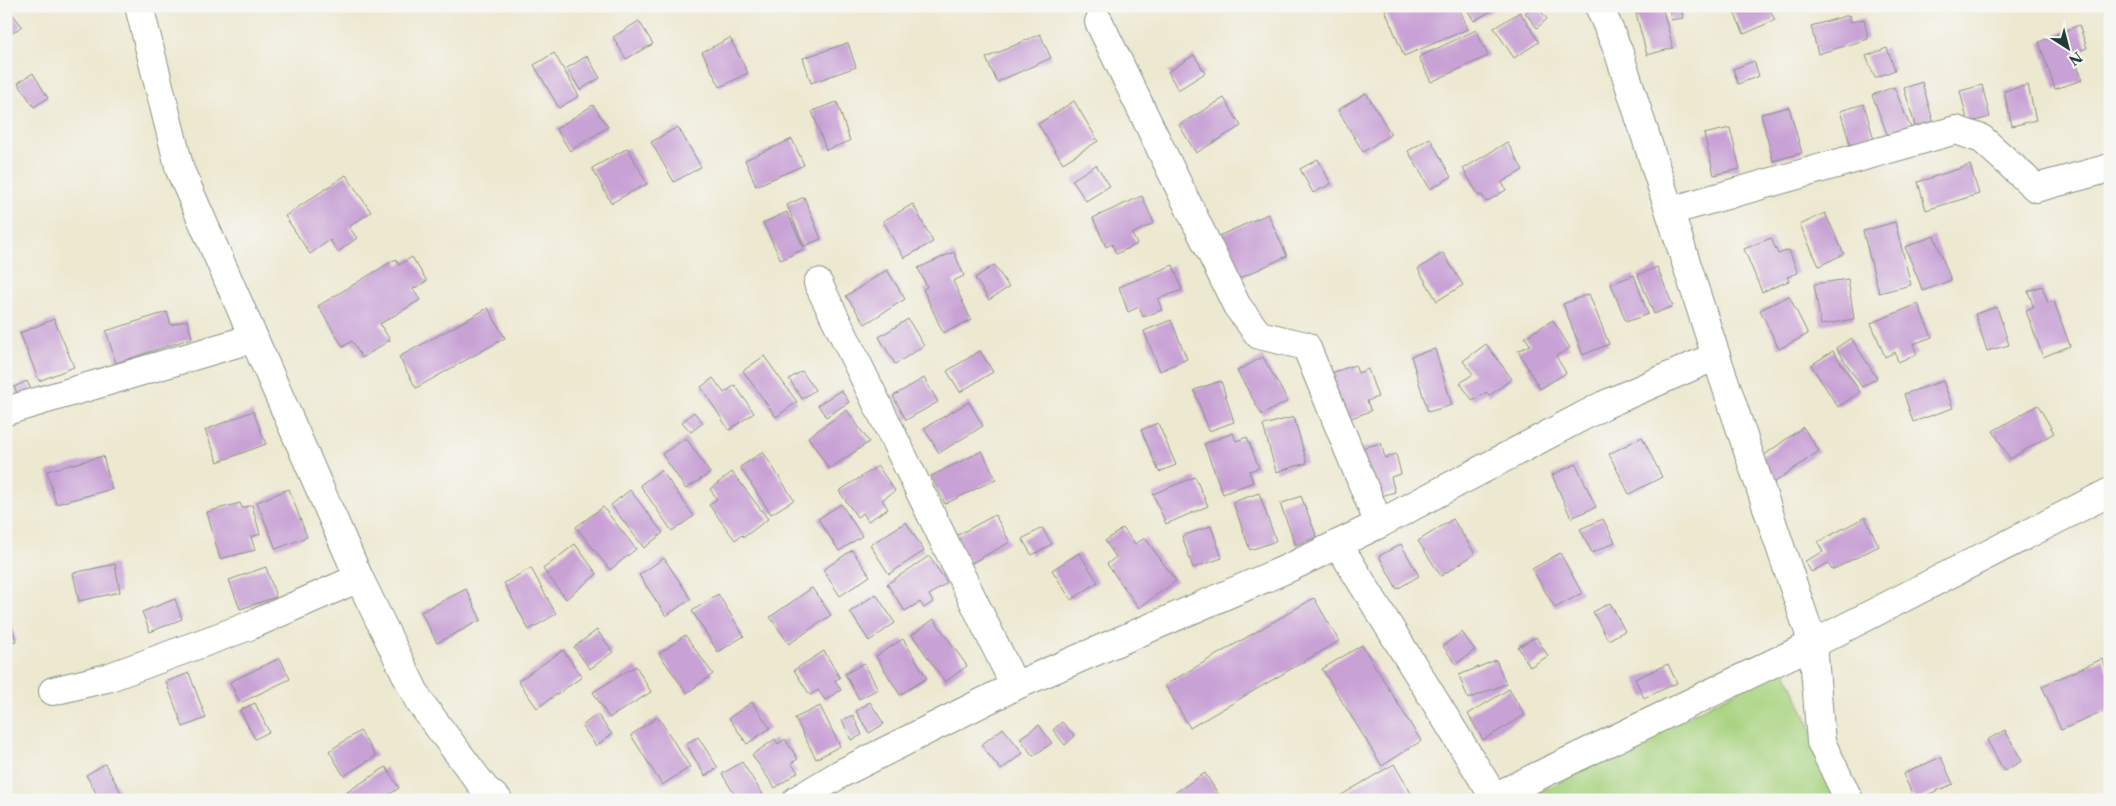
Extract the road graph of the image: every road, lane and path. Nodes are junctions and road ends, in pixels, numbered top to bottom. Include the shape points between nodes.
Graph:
1 (139, 6) edge
2 (1599, 6) edge
3 (1099, 22) dead end
4 (2110, 168) edge
5 (1670, 211) junction
6 (818, 283) dead end
7 (254, 338) junction
8 (1716, 356) junction
9 (6, 411) edge
10 (2110, 492) edge
11 (1379, 524) junction
12 (1338, 544) junction
13 (359, 578) junction
14 (1813, 644) junction
15 (1015, 686) junction
16 (53, 691) dead end
17 (498, 800) edge
18 (797, 800) edge
19 (1849, 800) edge

1 - 7 street via 180,170
2 - 5 street via 1618,50
3 - 11 street via 1238,306 1259,335 1306,346
4 - 5 street via 2036,188 1982,139 1956,130
5 - 8 street
6 - 15 street
7 - 9 street
7 - 13 street
8 - 11 street via 1604,405
8 - 14 street
10 - 14 street
11 - 12 street
12 - 14 street via 1494,797
12 - 15 street
13 - 16 street via 249,626 116,675
13 - 17 street via 419,701 485,789
14 - 19 street via 1821,742
15 - 18 street via 840,774

